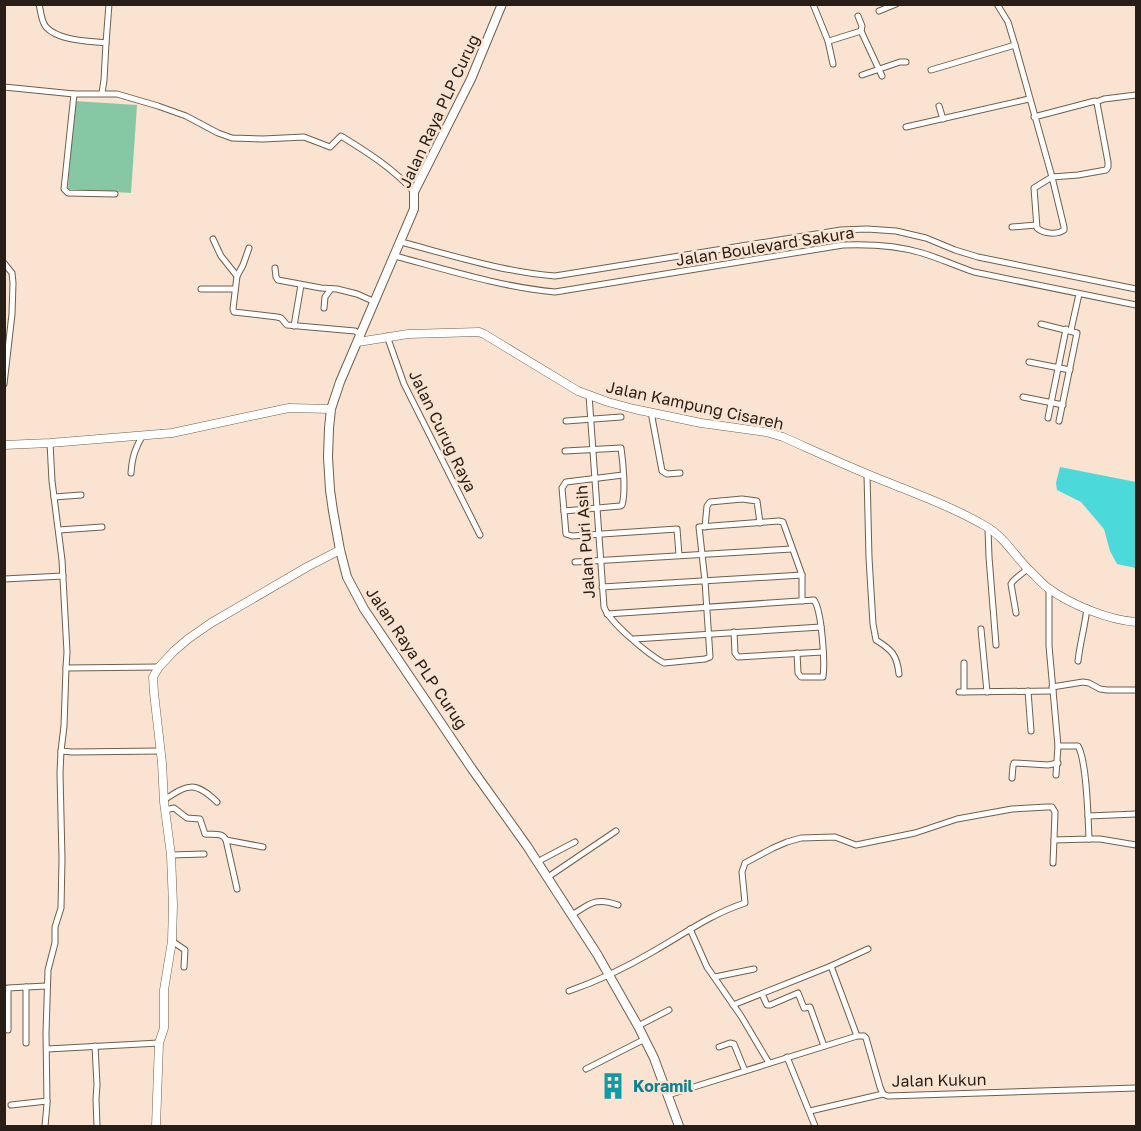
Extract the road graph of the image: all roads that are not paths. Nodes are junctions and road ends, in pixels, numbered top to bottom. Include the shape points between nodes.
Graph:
1 (39, 4) edge
2 (109, 4) edge
3 (502, 4) edge
4 (813, 4) edge
5 (896, 4) edge
6 (997, 4) edge
7 (879, 12) dead end
8 (858, 16) dead end
9 (861, 31) junction
10 (828, 41) junction
11 (106, 43) junction
12 (1015, 45) junction
13 (906, 62) dead end
14 (833, 64) dead end
15 (880, 69) junction
16 (931, 70) dead end
17 (862, 75) dead end
18 (882, 76) dead end
19 (4, 87) edge
20 (102, 93) junction
21 (74, 94) junction
22 (1137, 94) edge
23 (1029, 99) junction
24 (1096, 102) junction
25 (939, 106) dead end
26 (1034, 117) junction
27 (943, 119) junction
28 (906, 127) dead end
29 (1052, 177) junction
30 (414, 192) junction
31 (115, 194) dead end
32 (1036, 225) junction
33 (1012, 227) dead end
34 (213, 239) dead end
35 (401, 242) junction
36 (249, 248) dead end
37 (395, 256) junction
38 (667, 259) junction
39 (998, 261) junction
40 (4, 263) edge
41 (275, 268) dead end
42 (669, 274) junction
43 (237, 276) junction
44 (996, 277) junction
45 (301, 285) junction
46 (201, 289) dead end
47 (235, 289) junction
48 (330, 289) junction
49 (1137, 289) edge
50 (1079, 294) junction
51 (375, 302) junction
52 (1137, 305) edge
53 (324, 308) dead end
54 (1041, 324) dead end
55 (294, 326) junction
56 (1069, 330) junction
57 (387, 336) junction
58 (360, 339) junction
59 (1029, 362) dead end
60 (1058, 368) junction
61 (1070, 370) junction
62 (4, 384) edge
63 (589, 395) junction
64 (1023, 397) dead end
65 (1051, 402) junction
66 (1062, 405) junction
67 (331, 409) junction
68 (651, 412) junction
69 (621, 417) dead end
70 (1048, 418) dead end
71 (590, 419) junction
72 (1059, 420) dead end
73 (566, 421) dead end
74 (142, 435) junction
75 (50, 443) junction
76 (4, 445) edge
77 (593, 448) junction
78 (565, 451) dead end
79 (131, 473) dead end
80 (680, 473) dead end
81 (867, 474) junction
82 (623, 475) junction
83 (594, 478) junction
84 (81, 495) dead end
85 (54, 497) junction
86 (596, 508) junction
87 (564, 511) junction
88 (760, 523) junction
89 (102, 527) dead end
90 (702, 527) junction
91 (988, 528) junction
92 (58, 531) junction
93 (598, 534) junction
94 (480, 535) dead end
95 (792, 549) junction
96 (340, 550) junction
97 (702, 554) junction
98 (679, 555) junction
99 (600, 561) junction
100 (575, 562) dead end
101 (1028, 568) junction
102 (802, 575) junction
103 (63, 576) junction
104 (4, 579) edge
105 (705, 581) junction
106 (602, 587) junction
107 (1049, 588) junction
108 (802, 601) junction
109 (706, 607) junction
110 (1087, 608) junction
111 (1016, 613) dead end
112 (607, 614) junction
113 (1137, 622) edge
114 (821, 627) junction
115 (981, 629) dead end
116 (734, 632) junction
117 (708, 634) junction
118 (633, 639) junction
119 (996, 645) dead end
120 (823, 652) junction
121 (797, 653) junction
122 (1077, 661) dead end
123 (964, 663) dead end
124 (159, 667) junction
125 (66, 668) junction
126 (899, 674) dead end
127 (1052, 689) junction
128 (1137, 690) edge
129 (1028, 691) junction
130 (987, 692) junction
131 (1031, 731) dead end
132 (1058, 746) junction
133 (61, 751) junction
134 (161, 751) junction
135 (1058, 763) junction
136 (1056, 775) dead end
137 (1012, 778) dead end
138 (164, 800) junction
139 (217, 802) dead end
140 (165, 810) junction
141 (1137, 814) edge
142 (1088, 816) junction
143 (615, 831) dead end
144 (1089, 839) junction
145 (226, 840) junction
146 (1054, 840) junction
147 (575, 842) dead end
148 (1137, 845) edge
149 (263, 846) dead end
150 (204, 854) dead end
151 (171, 855) junction
152 (537, 862) junction
153 (1053, 863) dead end
154 (548, 877) junction
155 (237, 889) dead end
156 (618, 905) dead end
157 (572, 915) junction
158 (690, 929) junction
159 (171, 941) junction
160 (868, 949) dead end
161 (831, 966) junction
162 (184, 967) dead end
163 (754, 969) dead end
164 (609, 975) junction
165 (715, 977) junction
166 (47, 986) junction
167 (26, 987) junction
168 (6, 988) edge
169 (569, 991) dead end
170 (762, 994) junction
171 (733, 1005) junction
172 (669, 1010) dead end
173 (638, 1026) junction
174 (8, 1030) dead end
175 (857, 1036) junction
176 (645, 1041) junction
177 (26, 1043) dead end
178 (159, 1043) junction
179 (95, 1046) junction
180 (824, 1046) junction
181 (719, 1047) dead end
182 (47, 1049) junction
183 (787, 1057) junction
184 (769, 1063) junction
185 (586, 1069) dead end
186 (745, 1071) junction
187 (1137, 1088) edge
188 (883, 1094) junction
189 (668, 1095) junction
190 (47, 1101) junction
191 (11, 1105) dead end
192 (810, 1111) junction
193 (45, 1126) edge
194 (97, 1126) edge
195 (156, 1126) edge
196 (679, 1126) edge
197 (815, 1126) edge

1 - 11 street via 44,24 51,30 70,39
2 - 11 street
3 - 30 main road, Jalan Raya PLP Curug via 471,79
4 - 10 street
5 - 7 street
6 - 12 street
8 - 9 street
9 - 10 street
9 - 15 street
10 - 14 street
11 - 20 street
12 - 16 street
12 - 23 street
13 - 15 street
15 - 17 street
15 - 18 street
19 - 21 street
20 - 21 street
20 - 30 street via 158,106 232,138 304,137 330,147 341,136 400,177
21 - 31 street via 64,189 68,193
22 - 24 street
23 - 26 street
23 - 27 street
24 - 26 street
24 - 29 street via 1108,167
25 - 27 street
26 - 29 street
27 - 28 street
29 - 32 street via 1034,188
29 - 32 street via 1064,230 1043,232
30 - 35 main road, Jalan Raya PLP Curug via 414,209
32 - 33 street
34 - 43 street
35 - 37 main road, Jalan Raya PLP Curug
35 - 38 street, Jalan Boulevard Sakura via 536,275 555,276
36 - 43 street
37 - 42 street, Jalan Boulevard Sakura via 507,285 555,292
37 - 51 main road, Jalan Raya PLP Curug
38 - 39 street, Jalan Boulevard Sakura via 867,229 926,238
38 - 42 street
39 - 44 street
39 - 49 street, Jalan Boulevard Sakura
40 - 62 street via 12,273 13,283
41 - 45 street via 278,280
42 - 44 street, Jalan Boulevard Sakura via 867,244 922,253
43 - 47 street
44 - 50 street, Jalan Boulevard Sakura
45 - 48 street
45 - 55 street
46 - 47 street
47 - 55 street via 234,312 277,317
48 - 51 street
48 - 53 street
50 - 52 street, Jalan Boulevard Sakura
50 - 56 street
51 - 58 main road, Jalan Raya PLP Curug
54 - 56 street
55 - 58 street via 355,331
56 - 60 street
56 - 61 street via 1077,334
57 - 58 street, Jalan Kampung Cisareh
57 - 63 street, Jalan Kampung Cisareh via 484,334
57 - 94 street, Jalan Curug Raya via 404,384
58 - 67 main road, Jalan Raya PLP Curug
59 - 60 street
60 - 61 street
60 - 65 street
61 - 66 street
63 - 68 street, Jalan Kampung Cisareh
63 - 71 street, Jalan Puri Asih
64 - 65 street
65 - 66 street
65 - 70 street
66 - 72 street
67 - 74 street via 289,408 172,433
67 - 96 main road, Jalan Raya PLP Curug via 329,477
68 - 80 street via 662,471
68 - 81 street, Jalan Kampung Cisareh via 773,434
69 - 71 street
71 - 73 street
71 - 77 street, Jalan Puri Asih
74 - 75 street
74 - 79 street via 135,448
75 - 76 street
75 - 85 street
77 - 78 street
77 - 82 street via 621,448
77 - 83 street, Jalan Puri Asih
81 - 91 street, Jalan Kampung Cisareh
81 - 126 street via 873,624 876,640 894,654
82 - 83 street
82 - 86 street via 622,505
83 - 86 street, Jalan Puri Asih
83 - 87 street via 563,484
84 - 85 street
85 - 92 street
86 - 87 street
86 - 93 street, Jalan Puri Asih
87 - 93 street via 568,536
88 - 90 street
88 - 90 street via 757,501 742,499 708,503
88 - 95 street via 783,522
89 - 92 street
90 - 97 street, Jalan Puri Asih
91 - 101 street, Jalan Kampung Cisareh
91 - 119 street
92 - 103 street
93 - 98 street via 677,529
93 - 99 street, Jalan Puri Asih
95 - 97 street
95 - 102 street
96 - 124 street via 211,623 181,644
96 - 152 main road, Jalan Raya PLP Curug via 347,577 364,609
97 - 98 street
97 - 105 street, Jalan Puri Asih
98 - 99 street
99 - 100 street
99 - 106 street, Jalan Puri Asih
101 - 107 street, Jalan Kampung Cisareh
101 - 111 street via 1011,584
102 - 105 street
102 - 108 street
103 - 104 street
103 - 125 street
105 - 106 street
105 - 109 street, Jalan Puri Asih
106 - 112 street, Jalan Puri Asih
107 - 110 street, Jalan Kampung Cisareh
107 - 127 street
108 - 109 street
108 - 114 street via 816,601
109 - 112 street
109 - 117 street, Jalan Puri Asih
110 - 113 street, Jalan Kampung Cisareh via 1114,619
110 - 122 street
112 - 118 street, Jalan Puri Asih
114 - 116 street
114 - 120 street
115 - 130 street
116 - 117 street
116 - 121 street via 738,657
117 - 118 street
117 - 118 street, Jalan Puri Asih via 710,657 705,660 662,662
120 - 121 street
120 - 121 street via 824,676 820,678 801,677
123 - 130 street via 962,692
124 - 125 street
124 - 134 street via 153,684
125 - 133 street
127 - 128 street via 1083,682 1107,690
127 - 129 street
127 - 132 street
129 - 130 street
129 - 131 street
132 - 135 street
132 - 142 street via 1080,748
133 - 134 street
133 - 166 street via 61,908
134 - 138 street
135 - 136 street
135 - 137 street via 1014,763
138 - 139 street via 190,788 204,790
138 - 140 street
140 - 145 street via 174,808 185,817 200,819 206,834 222,835
140 - 151 street
141 - 142 street
142 - 144 street
143 - 154 street
144 - 146 street
144 - 148 street
145 - 149 street
145 - 155 street
146 - 153 street
146 - 158 street via 1054,812 1047,807 1012,808 957,819 863,844 835,837 787,842 745,863 745,903
147 - 152 street
150 - 151 street
151 - 159 street
152 - 154 main road, Jalan Raya PLP Curug
154 - 157 main road, Jalan Raya PLP Curug
156 - 157 street via 598,901
157 - 164 main road, Jalan Raya PLP Curug
158 - 164 street
158 - 165 street
159 - 162 street via 185,950
159 - 178 street via 164,990 164,1028
160 - 161 street
161 - 170 street
161 - 175 street
163 - 165 street
164 - 169 street
164 - 173 main road, Jalan Raya PLP Curug
165 - 171 street
166 - 167 street
166 - 182 street
167 - 168 street
167 - 177 street
168 - 174 street
170 - 171 street
170 - 180 street via 766,1005 770,1005 798,993 804,1008 810,1007
171 - 184 street
172 - 173 street
173 - 176 main road, Jalan Raya PLP Curug
175 - 180 street
175 - 188 street, Jalan Kukun via 866,1038
176 - 185 street
176 - 189 main road, Jalan Raya PLP Curug
178 - 179 street
178 - 195 street
179 - 182 street
179 - 194 street
180 - 183 street
181 - 186 street via 734,1044
182 - 190 street
183 - 184 street
183 - 192 street
184 - 186 street
186 - 189 street
187 - 188 street, Jalan Kukun
188 - 192 street
189 - 196 main road, Jalan Raya PLP Curug
190 - 191 street
190 - 193 street
192 - 197 street

